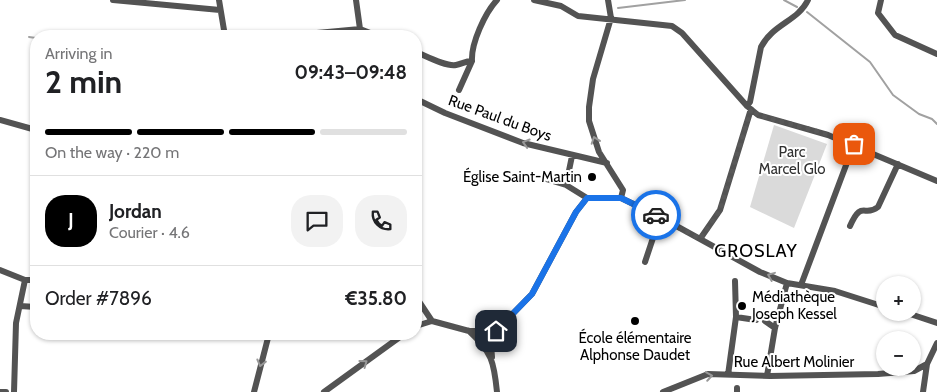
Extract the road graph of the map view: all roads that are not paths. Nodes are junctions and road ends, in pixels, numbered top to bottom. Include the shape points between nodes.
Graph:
1 (113, 0) edge
2 (219, 0) edge
3 (356, 0) edge
4 (496, 0) edge
5 (534, 0) edge
6 (608, 0) edge
7 (808, 0) edge
8 (881, 0) edge
9 (220, 10) junction
10 (611, 18) junction
11 (360, 29) joint
12 (224, 30) edge
13 (349, 30) edge
14 (422, 54) edge
15 (937, 54) edge
16 (472, 61) junction
17 (459, 90) dead end
18 (422, 102) edge
19 (749, 108) junction
20 (0, 120) edge
21 (30, 128) edge
22 (854, 144) junction
23 (572, 156) junction
24 (607, 163) junction
25 (898, 164) junction
26 (546, 178) dead end
27 (937, 181) edge
28 (566, 185) junction
29 (587, 198) junction
30 (621, 198) junction
31 (660, 217) junction
32 (850, 226) dead end
33 (700, 239) junction
34 (645, 262) dead end
35 (0, 270) edge
36 (25, 280) junction
37 (30, 280) edge
38 (735, 281) dead end
39 (787, 283) junction
40 (802, 285) junction
41 (876, 303) edge
42 (20, 306) junction
43 (422, 306) edge
44 (30, 307) edge
45 (736, 317) junction
46 (921, 318) edge
47 (756, 320) dead end
48 (432, 322) junction
49 (765, 322) dead end
50 (937, 323) edge
51 (422, 324) edge
52 (775, 328) junction
53 (469, 331) junction
54 (496, 331) junction
55 (267, 340) edge
56 (396, 340) edge
57 (937, 343) edge
58 (492, 359) junction
59 (927, 364) junction
60 (728, 375) junction
61 (767, 376) junction
62 (0, 392) edge
63 (6, 392) edge
64 (14, 392) edge
65 (254, 392) edge
66 (324, 392) edge
67 (498, 392) edge
68 (663, 392) edge
69 (923, 392) edge

1 - 9 street
2 - 9 street
3 - 11 street
4 - 16 street via 473,45
5 - 10 street via 561,6 578,16
6 - 10 street
7 - 19 street via 799,13 776,28 764,41
8 - 15 street via 878,13 895,35
9 - 12 street
10 - 19 street via 676,28
24 -> 10 street via 593,137 589,107 593,79
11 - 13 street
14 - 16 street via 447,64
16 - 17 street
23 -> 18 street, Rue Paul du Boys via 523,143
19 - 22 street via 758,115
19 - 33 street via 720,210
20 - 21 street
22 - 25 street
22 - 40 street
23 - 24 street, Rue Paul du Boys
23 - 28 street
24 - 30 street via 623,190
25 - 27 street
25 - 32 street via 878,207 858,211
26 - 28 street
28 - 29 street
29 - 30 street
29 - 54 street via 576,212 532,294
30 - 31 street
31 - 33 street
31 - 34 street
39 -> 33 street
35 - 36 street
36 - 37 street
36 - 42 street
38 - 45 street
39 - 40 street
39 - 52 street
40 - 41 street
42 - 44 street
42 - 64 street via 16,323
43 - 48 street
45 - 47 street
45 - 60 street
46 - 50 street
48 - 51 street
48 - 53 street
49 - 52 street
52 - 61 street
53 - 54 street
53 - 58 street via 483,344
54 - 58 street via 491,345
55 -> 65 street
66 -> 56 street
57 - 59 street
58 - 67 street
59 - 61 street, Rue Albert Molinier via 914,371 878,374
59 - 69 street
60 - 61 street, Rue Albert Molinier
68 -> 60 street, Rue Albert Molinier via 708,374
62 - 63 street

